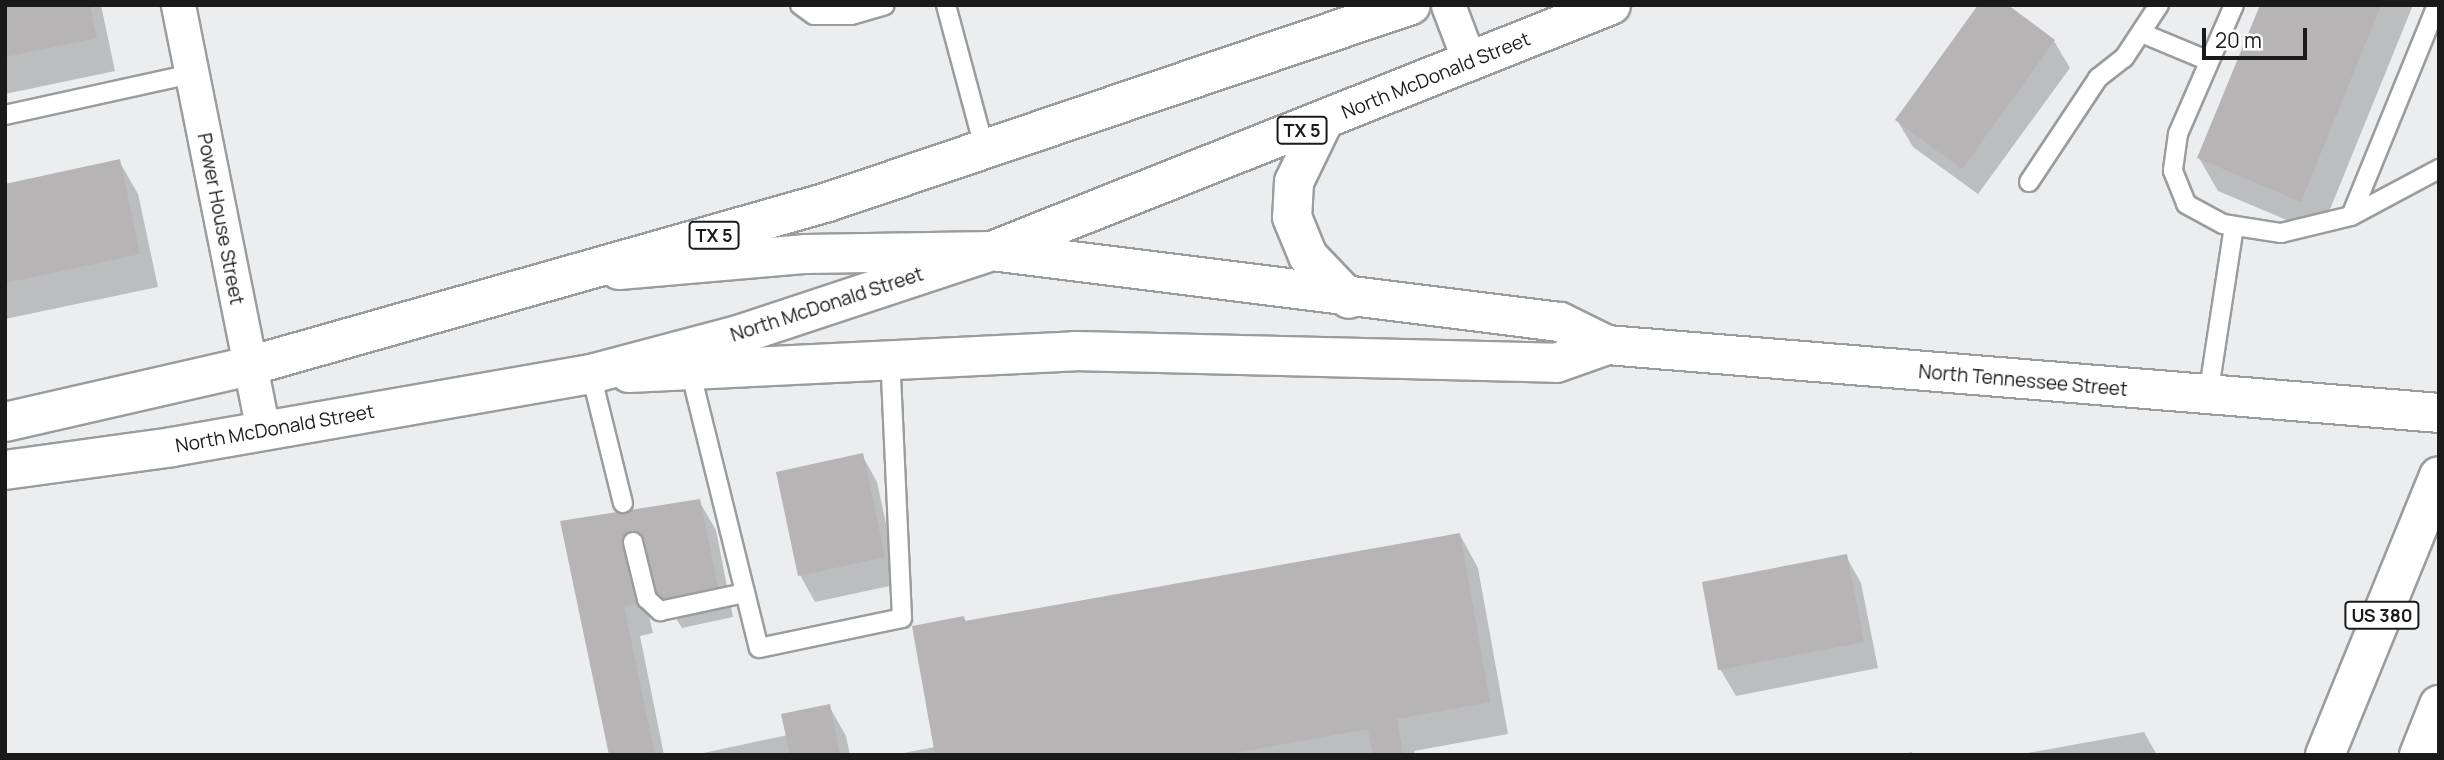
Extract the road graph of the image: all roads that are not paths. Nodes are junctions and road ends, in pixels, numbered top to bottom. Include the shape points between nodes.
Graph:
1 (178, 5) edge
2 (800, 5) edge
3 (885, 5) edge
4 (946, 5) edge
5 (1411, 5) edge
6 (1448, 5) edge
7 (1611, 5) edge
8 (2159, 5) edge
9 (2234, 5) edge
10 (2437, 5) edge
11 (2144, 34) junction
12 (2209, 61) junction
13 (1470, 63) junction
14 (192, 74) junction
15 (5, 115) edge
16 (1323, 122) junction
17 (985, 151) junction
18 (2439, 169) edge
19 (2029, 182) dead end
20 (2351, 216) junction
21 (2234, 226) junction
22 (992, 251) junction
23 (589, 272) junction
24 (1349, 299) junction
25 (1607, 345) junction
26 (890, 357) junction
27 (249, 366) junction
28 (690, 370) junction
29 (591, 374) junction
30 (2208, 396) junction
31 (2439, 413) edge
32 (5, 422) edge
33 (263, 432) junction
34 (5, 470) edge
35 (2439, 476) edge
36 (622, 503) dead end
37 (633, 542) dead end
38 (746, 593) junction
39 (2439, 705) edge
40 (2325, 755) edge
41 (2419, 755) edge

1 - 14 street, Power House Street
2 - 3 lane via 814,15 851,15
4 - 17 lane
5 - 17 main road, TX 5
6 - 13 street
7 - 13 main road, North McDonald Street / TX 5
8 - 11 lane
9 - 12 lane
10 - 20 lane
11 - 12 lane
11 - 19 lane via 2124,58 2098,78
12 - 21 lane via 2178,134 2173,171 2186,204
13 - 16 main road, North McDonald Street / TX 5
14 - 15 lane
14 - 27 street, Power House Street
16 - 22 main road, North McDonald Street / TX 5
16 - 24 main road via 1294,182 1292,217 1308,256
17 - 23 main road, TX 5
18 - 20 lane
20 - 21 lane via 2281,233
21 - 30 lane
22 - 23 main road via 806,254
22 - 24 main road
22 - 29 main road, North McDonald Street / TX 5 via 741,334
23 - 27 main road, TX 5
24 - 25 main road via 1560,323
25 - 26 main road via 1556,363 1205,352
25 - 30 main road, North Tennessee Street
26 - 28 main road
26 - 38 lane via 902,618 759,648
27 - 32 main road, TX 5
27 - 33 street, Power House Street
28 - 29 main road
28 - 38 lane
29 - 33 main road, North McDonald Street / TX 5
29 - 36 lane
30 - 31 main road, North Tennessee Street
33 - 34 main road, North McDonald Street / TX 5
35 - 40 main road, US 380
37 - 38 lane via 646,599 660,611
39 - 41 main road

